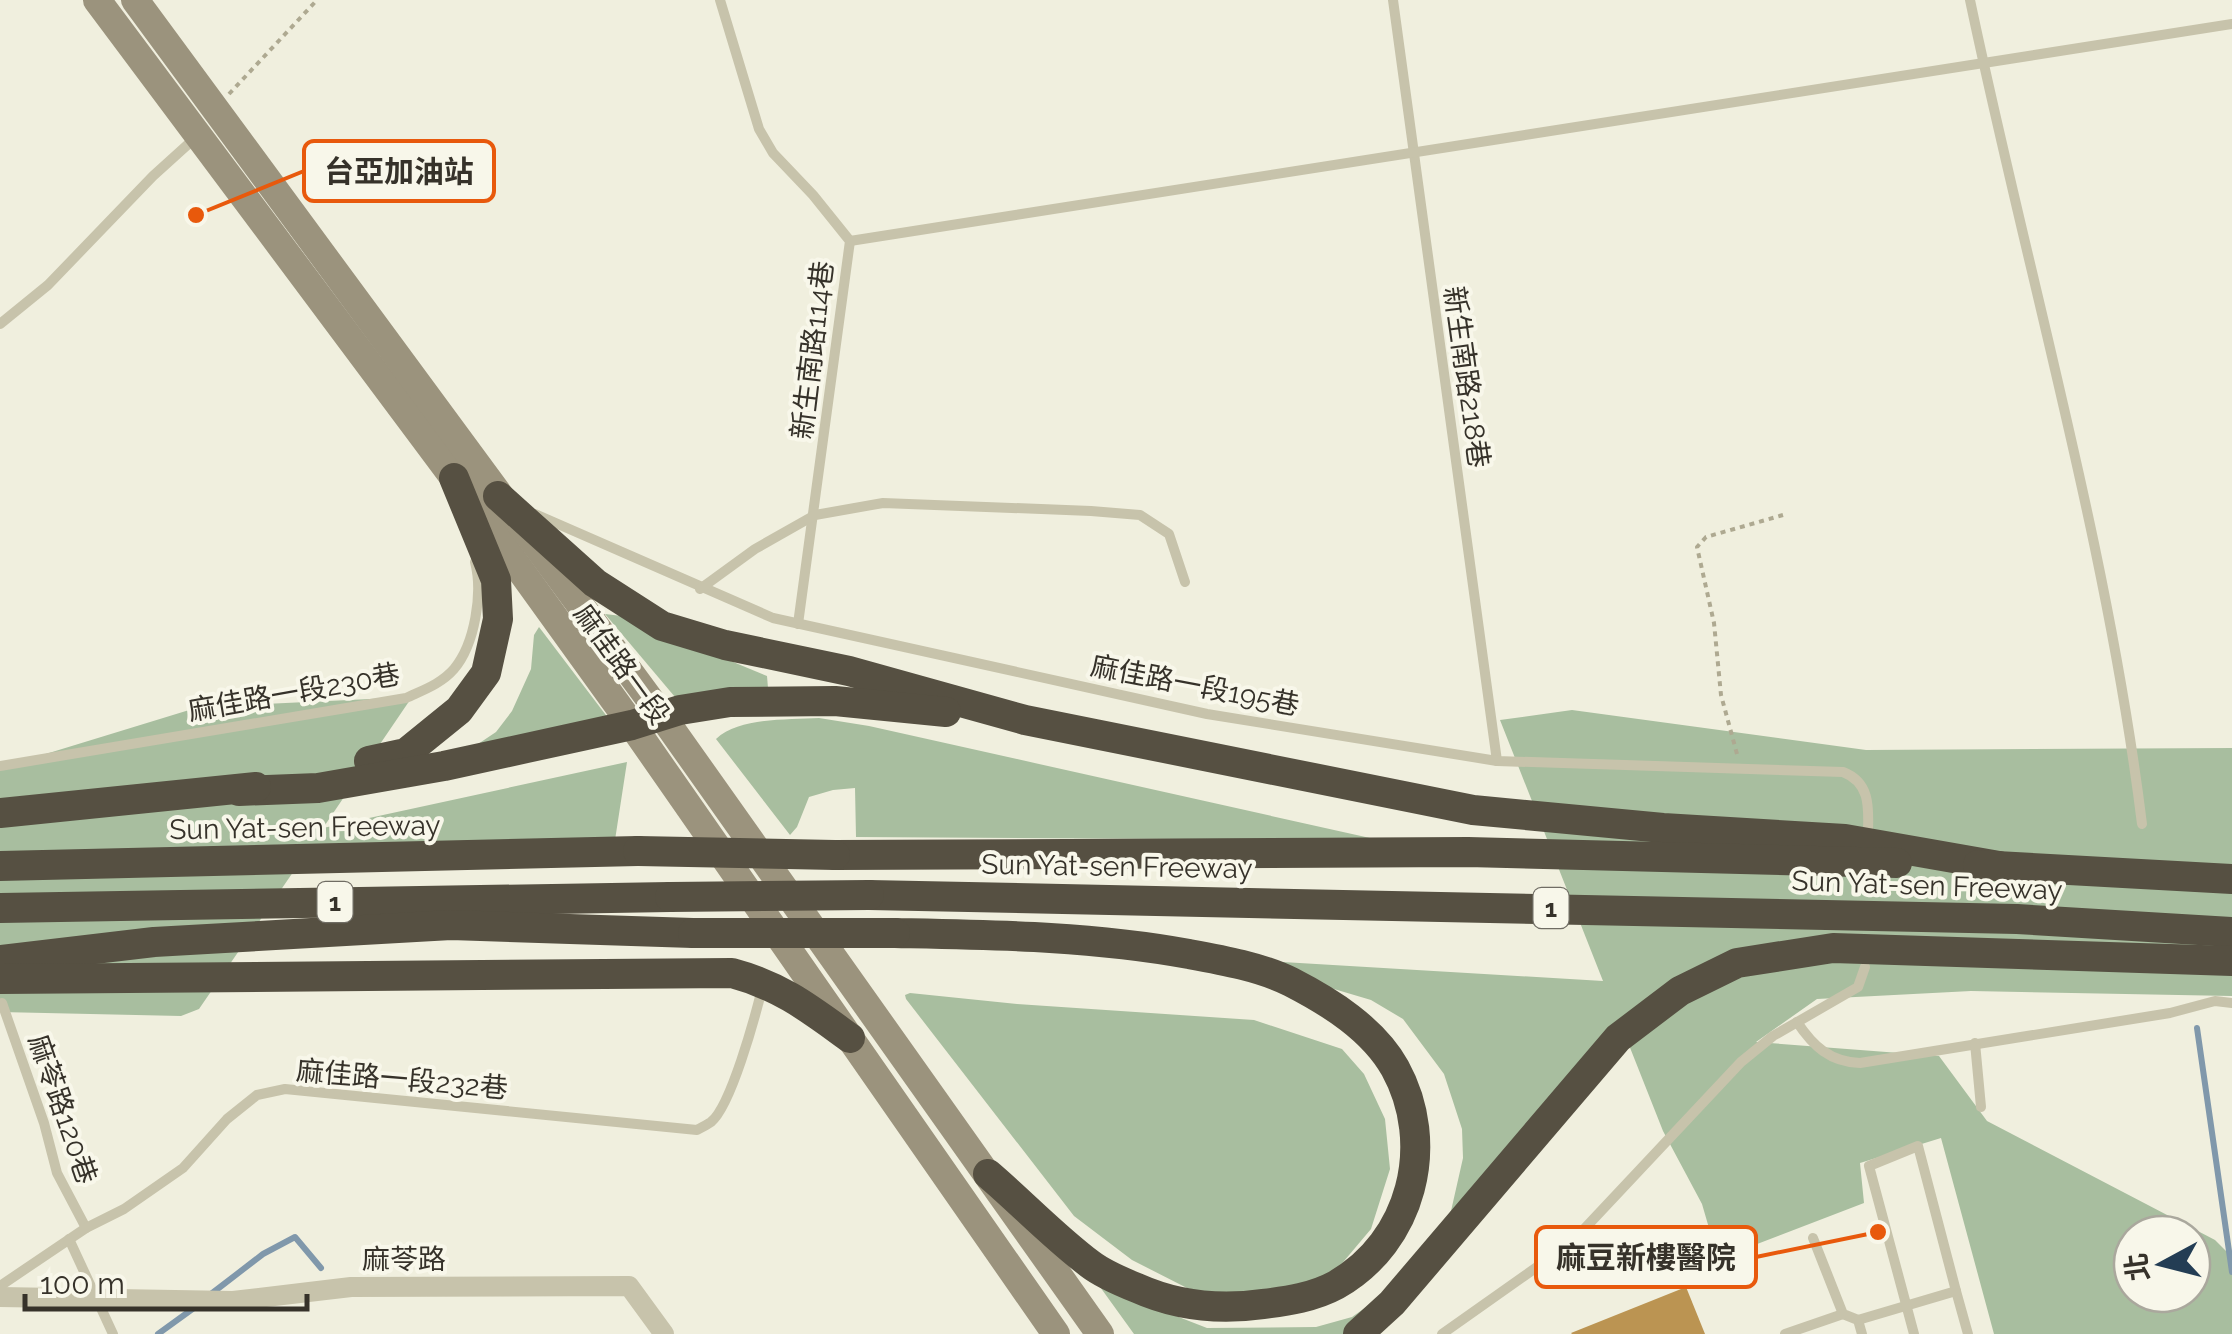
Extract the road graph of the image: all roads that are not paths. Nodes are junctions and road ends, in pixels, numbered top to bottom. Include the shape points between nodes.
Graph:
1 (97, 0) edge
2 (135, 0) edge
3 (720, 0) edge
4 (1393, 0) edge
5 (1970, 0) edge
6 (2232, 24) edge
7 (1984, 64) junction
8 (199, 134) junction
9 (1414, 152) junction
10 (850, 242) junction
11 (0, 324) edge
12 (454, 478) junction
13 (498, 496) junction
14 (815, 515) junction
15 (1186, 582) dead end
16 (698, 590) dead end
17 (798, 624) junction
18 (662, 716) junction
19 (1025, 720) junction
20 (632, 726) junction
21 (1496, 761) junction
22 (0, 766) edge
23 (239, 791) junction
24 (0, 813) edge
25 (2142, 824) dead end
26 (1868, 830) dead end
27 (0, 866) edge
28 (1999, 866) junction
29 (2232, 878) edge
30 (0, 908) edge
31 (2232, 932) edge
32 (0, 960) edge
33 (2232, 962) edge
34 (1864, 967) dead end
35 (764, 982) junction
36 (1, 991) edge
37 (2232, 1003) edge
38 (1797, 1022) junction
39 (850, 1038) junction
40 (1975, 1044) junction
41 (1981, 1106) dead end
42 (988, 1174) junction
43 (86, 1228) junction
44 (1813, 1238) dead end
45 (70, 1239) junction
46 (0, 1286) edge
47 (1956, 1291) junction
48 (0, 1298) edge
49 (96, 1299) junction
50 (1907, 1308) junction
51 (1843, 1314) junction
52 (1858, 1320) junction
53 (113, 1334) edge
54 (664, 1334) edge
55 (1056, 1334) edge
56 (1100, 1334) edge
57 (1358, 1334) edge
58 (1442, 1334) edge
59 (1785, 1334) edge
60 (1862, 1334) edge
61 (1914, 1334) edge
62 (1968, 1334) edge

1 - 8 main road, 麻佳路一段
2 - 13 main road, 麻佳路一段
3 - 10 lane, 新生南路114巷 via 760,129
4 - 9 lane, 新生南路218巷
5 - 7 lane
6 - 7 lane
7 - 9 lane
7 - 25 lane via 2089,530 2132,740
8 - 11 lane
8 - 12 main road, 麻佳路一段
9 - 10 lane
9 - 21 lane, 新生南路218巷
10 - 14 lane, 新生南路114巷
12 - 20 main road, 麻佳路一段
12 - 22 lane, 麻佳路一段230巷 via 478,573 473,630 455,668 434,685 406,698
12 - 23 highway via 496,580 498,619 486,673 459,710 406,752
13 - 17 lane, 麻佳路一段195巷
13 - 18 main road, 麻佳路一段
13 - 19 highway via 596,583 662,626
14 - 15 lane via 883,503 1140,515 1170,534
14 - 16 lane
14 - 17 lane, 新生南路114巷
17 - 21 lane, 麻佳路一段195巷 via 1207,714
18 - 19 highway via 730,702 788,700
18 - 20 highway
18 - 42 main road, 麻佳路一段
19 - 28 highway via 1473,810 1845,839
20 - 23 highway via 318,788
20 - 39 main road, 麻佳路一段
21 - 26 lane, 麻佳路一段195巷 via 1844,772 1865,790
23 - 24 highway
27 - 28 highway, Sun Yat-sen Freeway / 1, bridge via 638,851 1468,852
28 - 29 highway, Sun Yat-sen Freeway / 1
30 - 31 highway, Sun Yat-sen Freeway / 1, bridge via 869,895 2017,918
32 - 42 highway, bridge via 154,942 451,924 1121,942 1222,960 1287,980 1330,1004 1393,1064 1415,1128 1414,1177 1400,1220 1380,1250 1334,1286 1237,1308 1183,1304 1092,1266
33 - 57 highway via 1833,948 1737,964 1680,991 1618,1038 1405,1289
34 - 38 lane via 1858,987
35 - 36 highway via 732,973
35 - 39 highway
35 - 43 lane, 麻佳路一段232巷 via 723,1102 713,1121 697,1130 286,1090 257,1095 183,1168
36 - 43 lane, 麻苓路120巷 via 57,1173
37 - 40 lane
38 - 40 lane via 1818,1048 1849,1063
38 - 58 lane via 1741,1062 1579,1236
39 - 55 main road, 麻佳路一段
40 - 41 lane
42 - 56 main road, 麻佳路一段
43 - 45 lane, 麻佳路一段232巷
44 - 51 lane
45 - 46 lane, 麻佳路一段232巷
45 - 49 lane
47 - 50 lane
47 - 50 lane via 1918,1146 1869,1166
47 - 62 lane
48 - 49 street, 麻苓路
49 - 53 lane
49 - 54 street, 麻苓路 via 225,1301 352,1287 628,1286
50 - 52 lane
50 - 61 lane
51 - 52 lane
51 - 59 lane
52 - 60 lane

